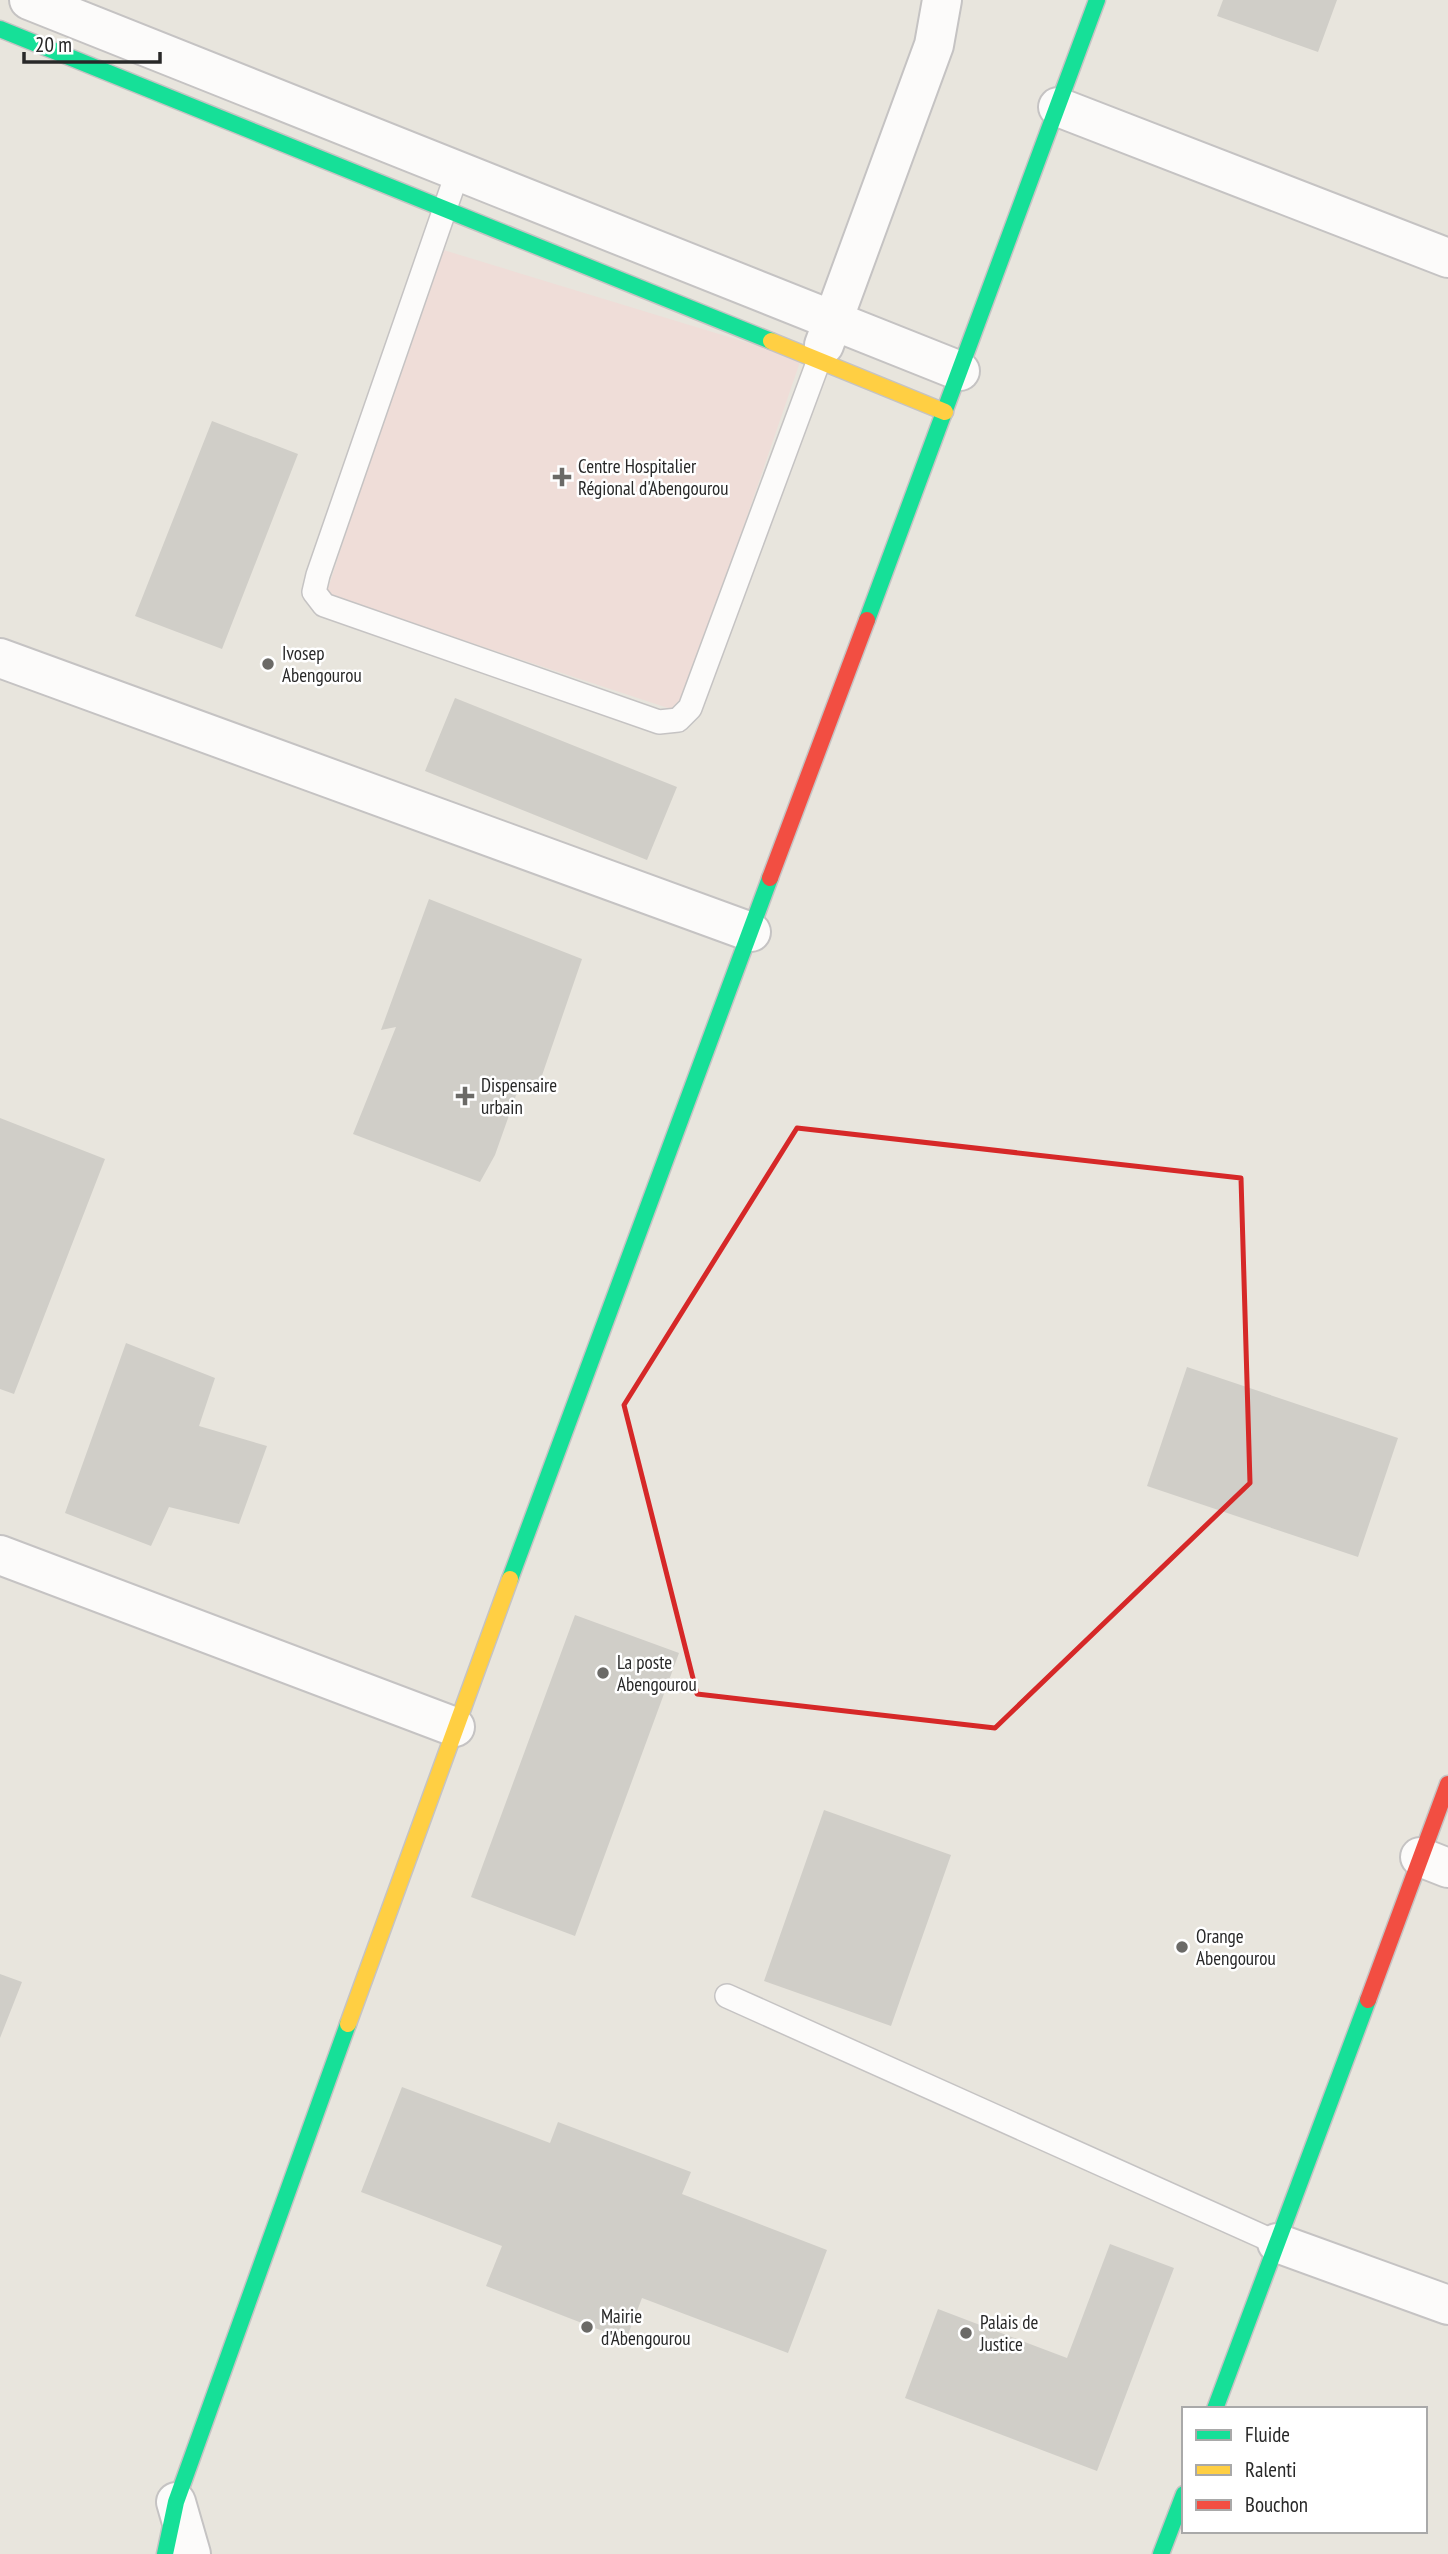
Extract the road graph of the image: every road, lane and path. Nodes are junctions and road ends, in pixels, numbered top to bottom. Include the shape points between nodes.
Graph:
1 (6, 0) edge
2 (29, 0) edge
3 (942, 0) edge
4 (1097, 0) edge
5 (0, 14) edge
6 (0, 29) edge
7 (1058, 107) junction
8 (458, 171) junction
9 (443, 208) junction
10 (1448, 258) edge
11 (834, 321) junction
12 (819, 360) junction
13 (960, 371) junction
14 (945, 412) junction
15 (0, 658) edge
16 (751, 932) junction
17 (0, 1555) edge
18 (455, 1727) junction
19 (1448, 1784) edge
20 (1434, 1863) edge
21 (727, 1996) dead end
22 (1277, 2243) junction
23 (1448, 2305) edge
24 (1216, 2407) edge
25 (1182, 2499) edge
26 (176, 2502) junction
27 (165, 2554) edge
28 (191, 2554) edge
29 (1161, 2554) edge

1 - 5 street
2 - 8 street
3 - 11 street via 934,45
4 - 7 street
6 - 9 street
7 - 10 street
7 - 13 street
8 - 9 lane
8 - 11 street
9 - 12 street
9 - 12 lane via 318,575 314,592 324,605 659,722 678,720 690,708
11 - 12 street
11 - 13 street
12 - 14 street
13 - 14 street
14 - 16 street
15 - 16 street
16 - 18 street
17 - 18 street
18 - 26 street
19 - 20 street
20 - 22 street
21 - 22 lane
22 - 23 street
22 - 24 street
25 - 29 street
26 - 27 street
26 - 28 street

